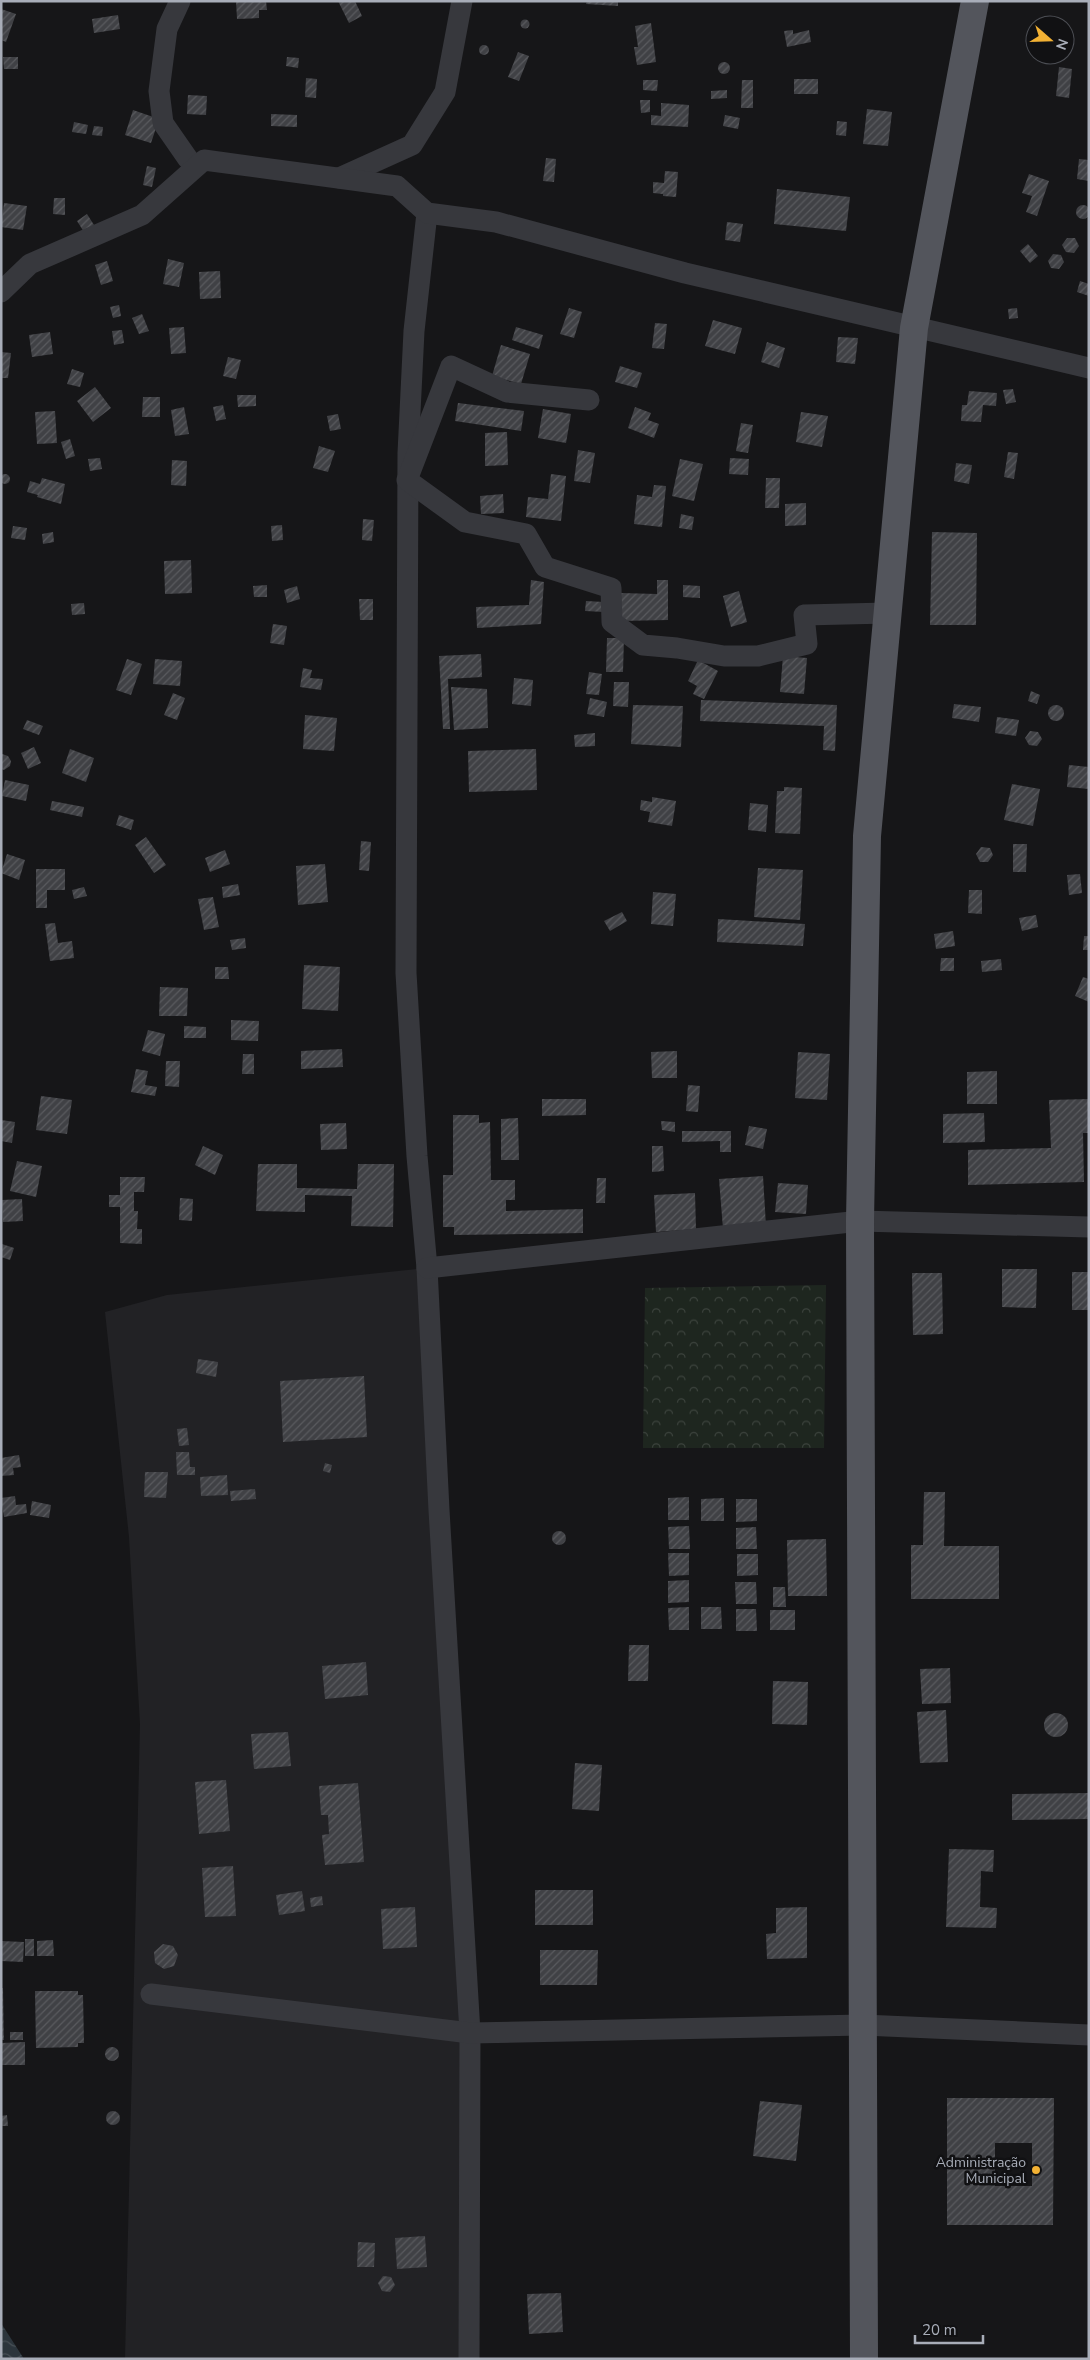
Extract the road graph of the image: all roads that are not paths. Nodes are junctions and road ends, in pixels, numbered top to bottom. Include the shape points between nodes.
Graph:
1 (180, 1) edge
2 (462, 1) edge
3 (976, 1) edge
4 (188, 159) dead end
5 (338, 178) junction
6 (427, 213) junction
7 (1, 292) edge
8 (914, 328) junction
9 (1089, 368) edge
10 (589, 400) dead end
11 (408, 480) junction
12 (887, 613) junction
13 (860, 1221) junction
14 (1089, 1227) edge
15 (427, 1268) junction
16 (151, 1994) dead end
17 (863, 2025) junction
18 (470, 2033) junction
19 (1089, 2035) edge
20 (469, 2359) edge
21 (864, 2359) edge

1 - 4 street via 167,28 159,91 163,123
2 - 5 street via 445,92 412,145
3 - 8 main road
5 - 6 street via 397,186
5 - 7 street via 204,160 142,215 30,264
6 - 8 street via 496,222 685,273
6 - 11 street via 414,331
8 - 9 street
8 - 12 main road
10 - 11 street via 507,392 451,366
11 - 12 street via 465,522 526,534 545,567 611,588 612,622 644,645 724,656 758,656 808,644 804,615
11 - 15 street via 406,973 416,1156
12 - 13 main road via 867,836
13 - 14 street
13 - 15 street
13 - 17 main road
15 - 18 street
16 - 18 street
17 - 18 street
17 - 19 street
17 - 21 main road
18 - 20 street

